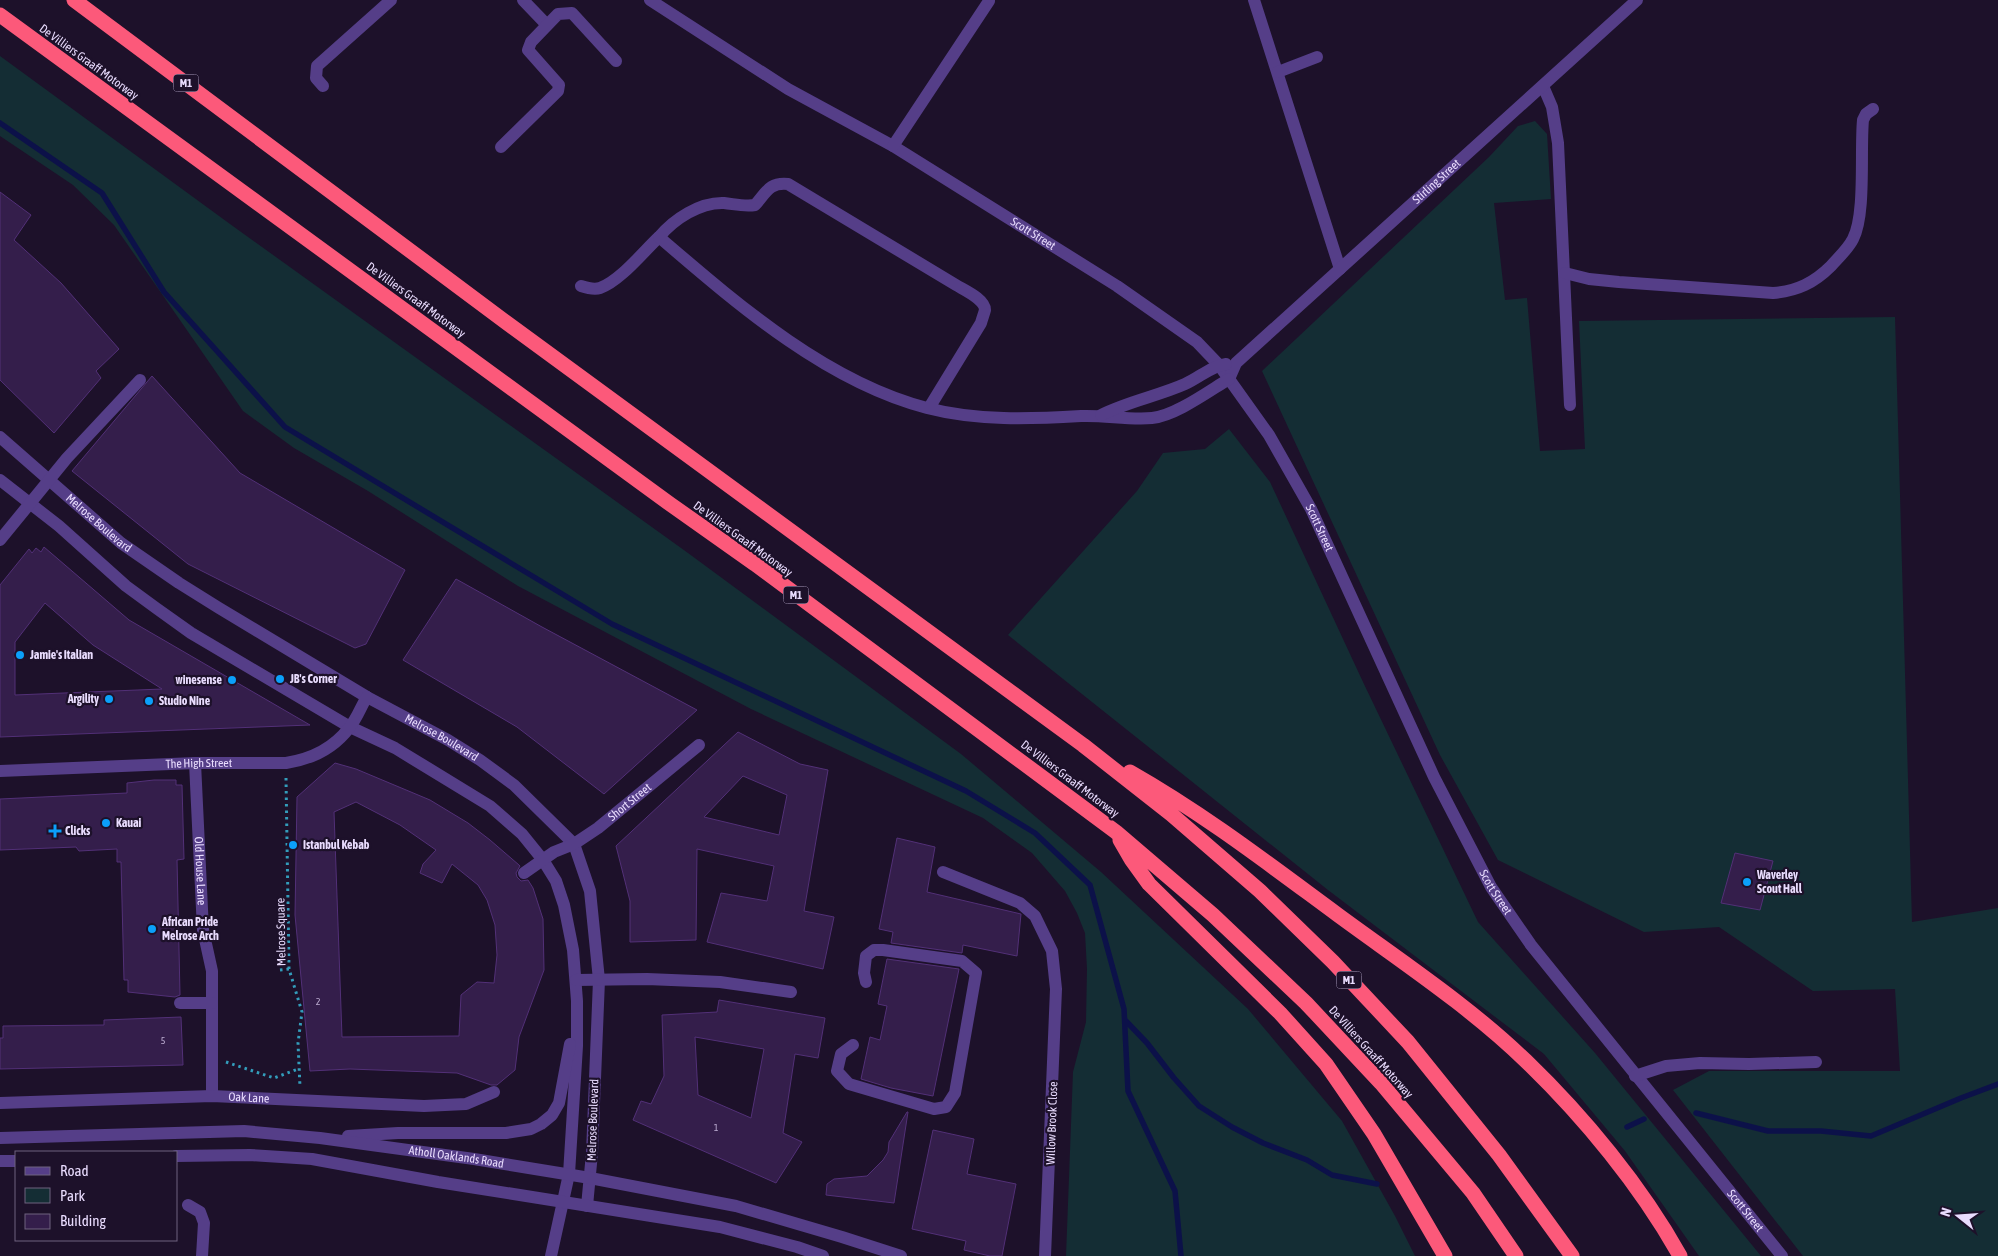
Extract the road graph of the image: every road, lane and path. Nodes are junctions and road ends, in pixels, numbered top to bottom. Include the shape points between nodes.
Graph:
1 (74, 0) edge
2 (391, 0) edge
3 (523, 0) edge
4 (650, 0) edge
5 (1254, 0) edge
6 (1637, 0) edge
7 (989, 1) edge
8 (0, 16) edge
9 (547, 25) junction
10 (1317, 57) dead end
11 (616, 61) dead end
12 (1278, 72) junction
13 (323, 86) dead end
14 (1544, 86) junction
15 (1873, 110) dead end
16 (893, 146) junction
17 (501, 147) dead end
18 (659, 237) junction
19 (1340, 269) junction
20 (1565, 273) junction
21 (581, 286) dead end
22 (1236, 363) junction
23 (1219, 365) junction
24 (1229, 379) junction
25 (140, 380) dead end
26 (1570, 405) dead end
27 (929, 408) junction
28 (1102, 415) junction
29 (0, 437) edge
30 (49, 479) junction
31 (0, 480) edge
32 (30, 503) junction
33 (0, 540) edge
34 (367, 697) junction
35 (350, 727) junction
36 (700, 745) dead end
37 (1083, 745) junction
38 (195, 763) junction
39 (286, 763) junction
40 (0, 772) edge
41 (1116, 832) junction
42 (574, 844) junction
43 (543, 860) junction
44 (943, 872) dead end
45 (524, 873) dead end
46 (289, 969) junction
47 (280, 970) dead end
48 (576, 980) junction
49 (598, 980) junction
50 (866, 982) dead end
51 (791, 992) dead end
52 (577, 1001) junction
53 (212, 1003) junction
54 (180, 1004) dead end
55 (853, 1045) dead end
56 (211, 1062) junction
57 (1816, 1062) dead end
58 (298, 1069) junction
59 (1635, 1076) junction
60 (494, 1092) dead end
61 (212, 1096) junction
62 (301, 1100) junction
63 (0, 1103) edge
64 (0, 1138) edge
65 (320, 1138) junction
66 (178, 1156) edge
67 (0, 1161) edge
68 (15, 1161) edge
69 (569, 1174) junction
70 (590, 1178) junction
71 (564, 1202) junction
72 (188, 1205) dead end
73 (587, 1206) junction
74 (202, 1256) edge
75 (551, 1256) edge
76 (823, 1256) edge
77 (900, 1256) edge
78 (1045, 1256) edge
79 (1445, 1256) edge
80 (1516, 1256) edge
81 (1572, 1256) edge
82 (1680, 1256) edge
83 (1782, 1256) edge

1 - 37 highway, M1
2 - 13 street via 317,66 316,78
3 - 9 street
4 - 16 street, Scott Street via 788,89
5 - 12 street
6 - 14 street, Stirling Street
7 - 16 street
8 - 41 highway, De Villiers Graaff Motorway / M1 via 755,564
9 - 11 street via 558,14 572,14
9 - 17 street via 528,50 555,79 558,90
10 - 12 street
12 - 19 street
14 - 19 street, Stirling Street
14 - 20 street via 1552,107 1558,143
15 - 20 street via 1863,120 1858,227 1853,240 1824,273 1801,288 1773,293 1619,282
16 - 23 street, Scott Street via 1117,286 1197,342
18 - 21 street via 607,284 590,289
18 - 27 street via 714,284 831,368 893,397
18 - 27 street via 667,227 703,207 723,203 755,205 773,186 788,184 956,285 979,300 985,310 981,323
19 - 22 street, Stirling Street
20 - 26 street
22 - 23 street
22 - 24 street, Stirling Street
23 - 24 street, Scott Street
23 - 28 street via 1184,385
24 - 28 street via 1187,405 1154,418
24 - 59 street, Scott Street via 1269,435 1311,509 1434,777 1491,887 1531,945
25 - 30 street
27 - 28 street via 1000,418
29 - 30 street, Melrose Boulevard
30 - 32 street
30 - 34 street, Melrose Boulevard via 121,543 179,583
31 - 32 street, Melrose Boulevard
32 - 33 street
32 - 35 street, Melrose Boulevard via 126,586 191,633
34 - 35 street, The High Street
34 - 42 street, Melrose Boulevard via 480,760 514,785
35 - 39 street, The High Street via 327,749 311,758
35 - 43 street, Melrose Boulevard via 395,748 490,806 522,834
36 - 42 street, Short Street
37 - 81 highway, M1 via 1171,814 1253,885 1333,962 1408,1042 1499,1155
37 - 82 highway via 1215,824 1420,974 1525,1060 1634,1184
38 - 39 street, The High Street
38 - 40 street, The High Street
38 - 53 street, Old House Lane via 203,930 212,971
39 - 46 path, Melrose Square
41 - 79 highway via 1149,884 1280,1013 1326,1064 1374,1134
41 - 80 highway, De Villiers Graaff Motorway / M1 via 1213,915 1312,1009 1381,1083 1473,1193
42 - 43 street, Short Street
42 - 49 street, Melrose Boulevard via 590,891
43 - 45 street, Short Street
43 - 48 street, Melrose Boulevard via 556,881 564,905
44 - 78 street, Willow Brook Close via 1020,904 1035,916 1052,951 1056,989
46 - 47 path
46 - 58 path, Melrose Square via 302,1012
48 - 49 street
48 - 52 street, Melrose Boulevard
49 - 51 street via 712,981
49 - 70 street, Melrose Boulevard
50 - 55 street via 866,956 874,950 962,961 976,973 956,1093 946,1107 934,1109 849,1084 837,1071 841,1054
52 - 65 street via 559,1103 552,1115 536,1127 506,1133 398,1133
52 - 69 street, Melrose Boulevard
53 - 54 street
53 - 56 street, Old House Lane
56 - 58 path via 222,1061 274,1078
56 - 61 street, Old House Lane
57 - 59 street via 1700,1063 1666,1066
58 - 62 path, Melrose Square
59 - 83 street, Scott Street
60 - 62 street, Oak Lane via 466,1104 449,1105
61 - 62 street, Oak Lane
61 - 63 street, Oak Lane
64 - 65 street, Atholl Oaklands Road via 244,1131
65 - 69 street, Atholl Oaklands Road
66 - 71 street, Atholl Oaklands Road via 250,1155 312,1159
67 - 68 street
69 - 70 street, Atholl Oaklands Road
69 - 71 street, Melrose Boulevard
70 - 73 street, Melrose Boulevard
70 - 77 street, Atholl Oaklands Road via 736,1206
71 - 73 street, Atholl Oaklands Road
71 - 75 street, Melrose Boulevard
72 - 74 street via 200,1212 204,1223
73 - 76 street, Atholl Oaklands Road via 720,1227

